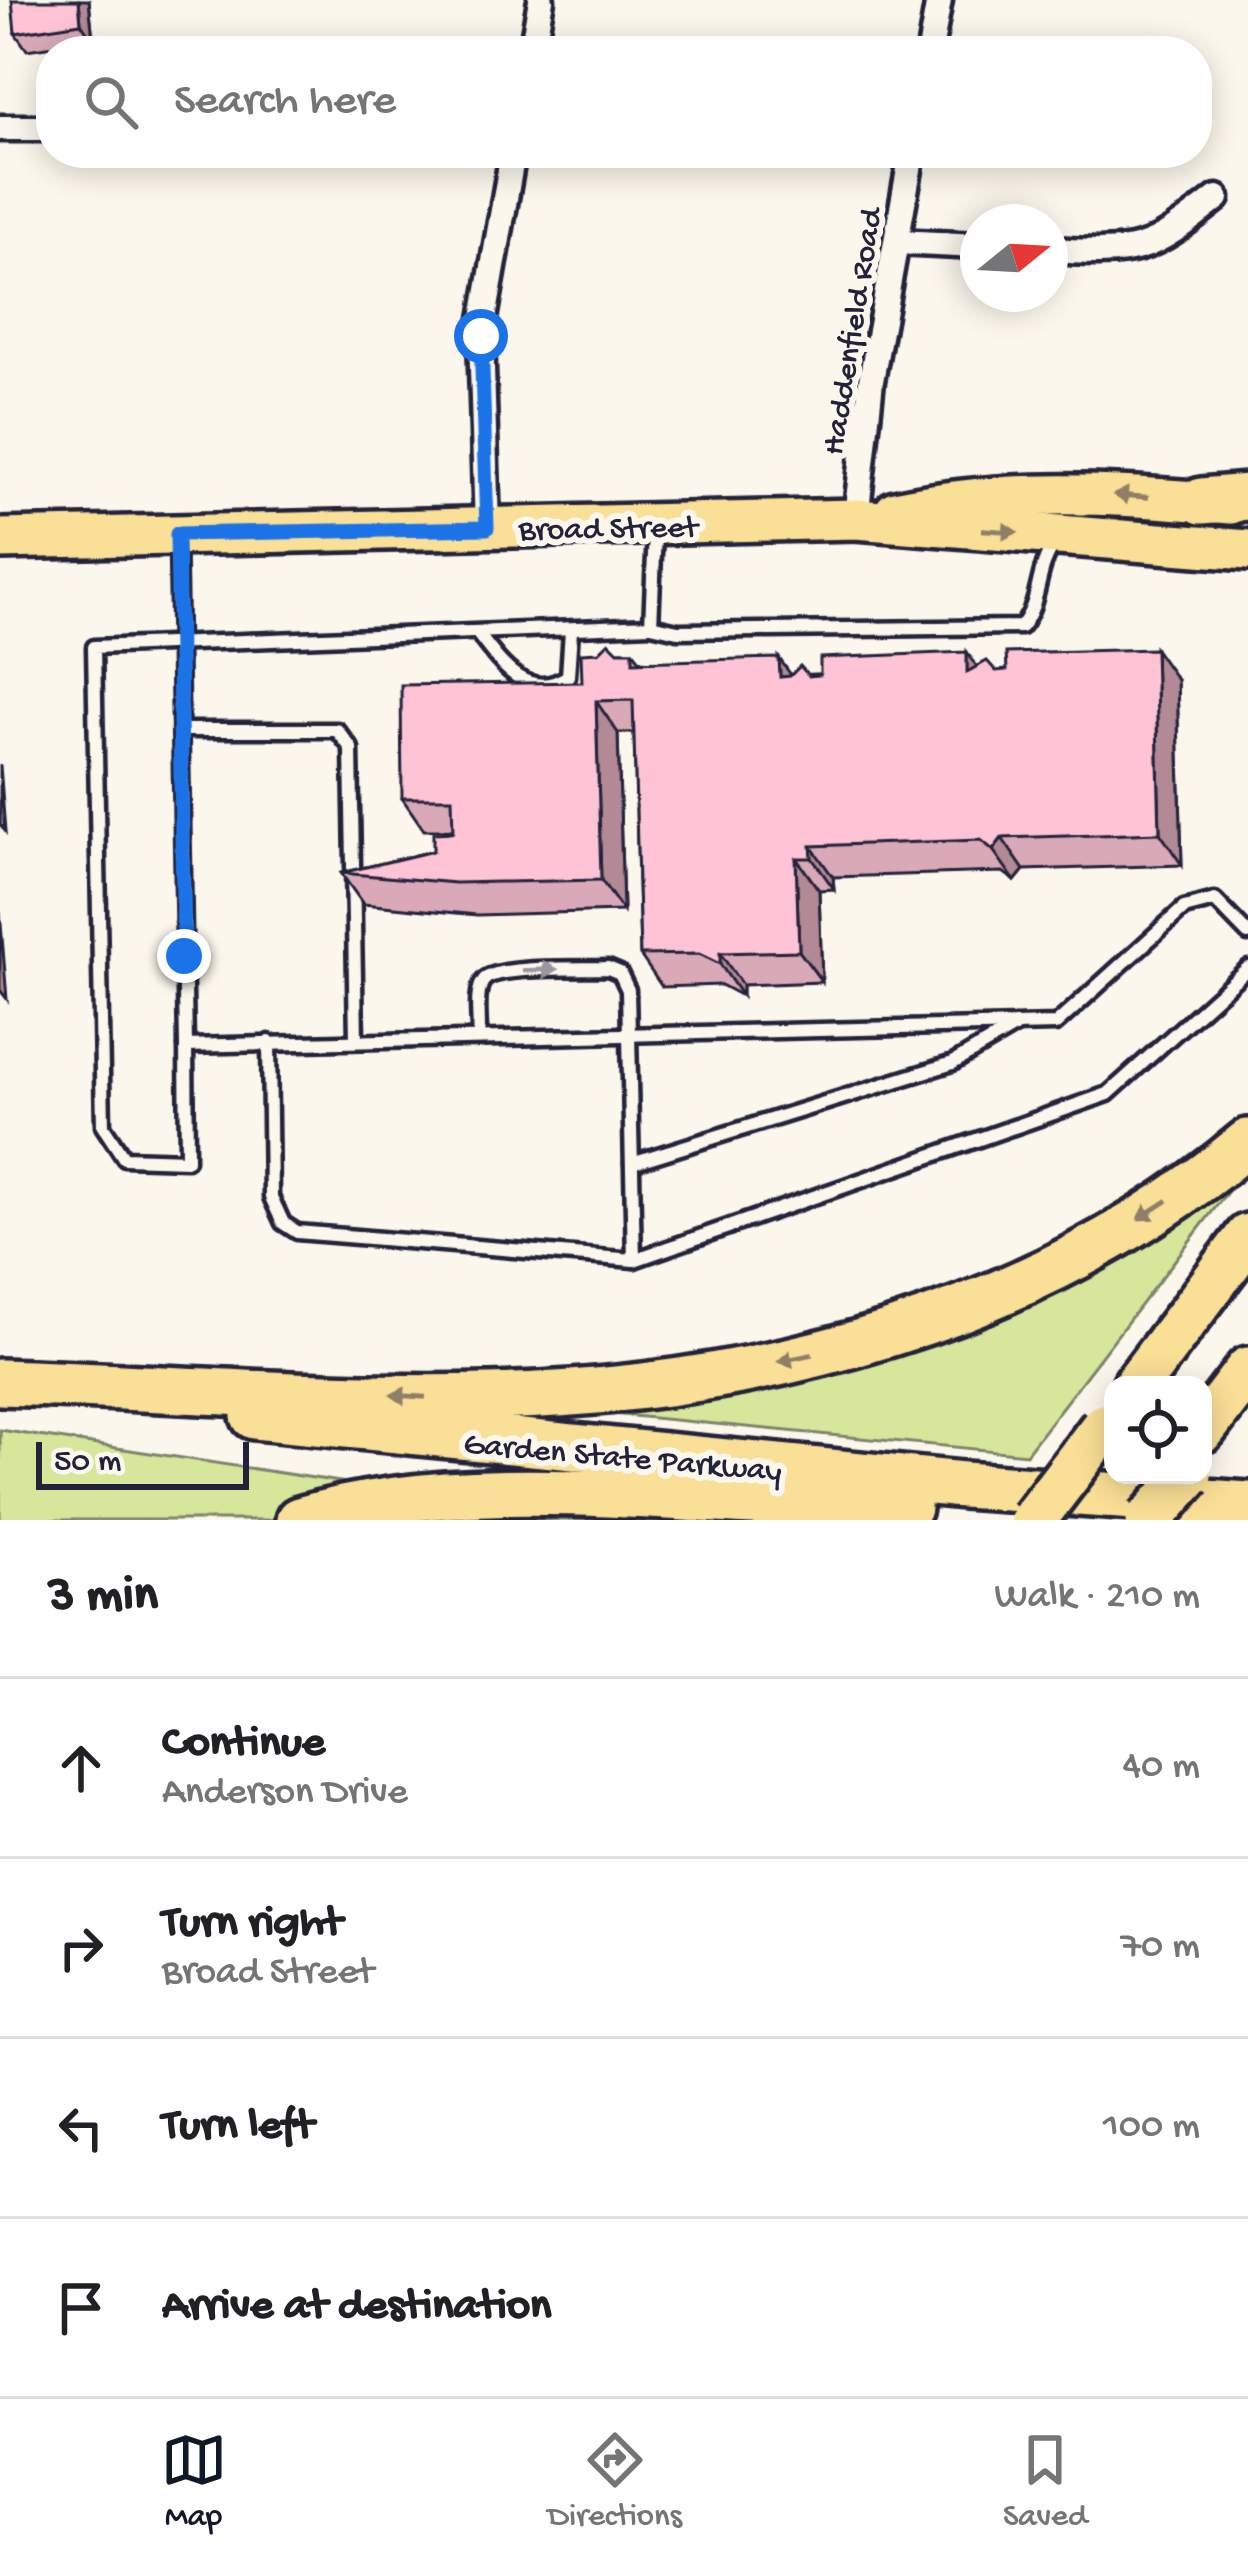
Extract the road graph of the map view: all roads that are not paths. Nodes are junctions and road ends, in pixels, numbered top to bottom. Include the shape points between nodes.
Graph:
1 (541, 0) edge
2 (940, 0) edge
3 (535, 36) edge
4 (934, 36) edge
5 (0, 128) edge
6 (36, 128) edge
7 (510, 168) edge
8 (909, 168) edge
9 (1217, 198) dead end
10 (897, 242) junction
11 (960, 245) edge
12 (1068, 251) edge
13 (1202, 501) joint
14 (1248, 501) edge
15 (856, 519) junction
16 (655, 524) junction
17 (487, 528) junction
18 (177, 534) junction
19 (1060, 535) junction
20 (0, 539) edge
21 (1248, 550) edge
22 (651, 625) junction
23 (571, 629) junction
24 (478, 634) junction
25 (179, 645) junction
26 (181, 730) junction
27 (1248, 934) edge
28 (1248, 968) edge
29 (1017, 1025) junction
30 (630, 1035) junction
31 (479, 1038) junction
32 (356, 1040) junction
33 (269, 1042) junction
34 (186, 1046) junction
35 (1248, 1142) edge
36 (632, 1163) junction
37 (1248, 1237) edge
38 (634, 1260) junction
39 (1248, 1370) edge
40 (1143, 1376) edge
41 (0, 1386) edge
42 (1104, 1425) edge
43 (1220, 1433) edge
44 (1161, 1484) edge
45 (1181, 1484) edge
46 (1239, 1504) edge
47 (299, 1520) edge
48 (1034, 1520) edge
49 (1134, 1520) edge
50 (1149, 1520) edge

1 - 3 street
2 - 4 street
5 - 6 street
7 - 17 street via 481,336
8 - 10 street, Haddenfield Road
9 - 12 street via 1170,235 1126,254
10 - 11 street
10 - 15 street, Haddenfield Road
13 - 14 highway
13 -> 15 main road, Broad Street via 1098,494 952,499
15 - 16 main road, Broad Street
15 -> 19 main road, Broad Street
16 - 17 main road, Broad Street
16 - 22 lane
17 - 18 main road, Broad Street
18 - 20 main road, Broad Street
18 - 25 lane
19 - 21 main road, Broad Street
19 - 22 lane via 1042,560 1035,609 1021,627
22 - 23 lane
23 - 24 lane
23 - 24 lane via 568,676 535,685 519,680
24 - 25 lane
25 - 26 lane
25 - 34 lane via 94,647 103,1126 124,1158 187,1160
26 - 32 lane via 338,730 351,748
26 - 34 lane
27 - 29 lane via 1215,899 1184,908 1069,1016
28 - 38 lane via 1108,1094
29 - 30 lane
29 - 36 lane via 953,1063
30 - 31 lane
31 -> 30 lane via 485,978 608,968 628,990
30 - 36 lane
31 - 32 lane
32 - 33 lane
33 - 34 lane
33 - 38 lane via 271,1197 297,1232
35 -> 41 highway via 1103,1243 981,1302 882,1336 725,1372 494,1397
36 - 38 lane
37 - 40 highway
39 - 43 highway
41 - 46 highway, Garden State Parkway via 821,1472
42 - 48 highway, bridge
44 - 49 highway
45 - 50 highway, bridge
46 - 47 highway via 901,1508 424,1497

